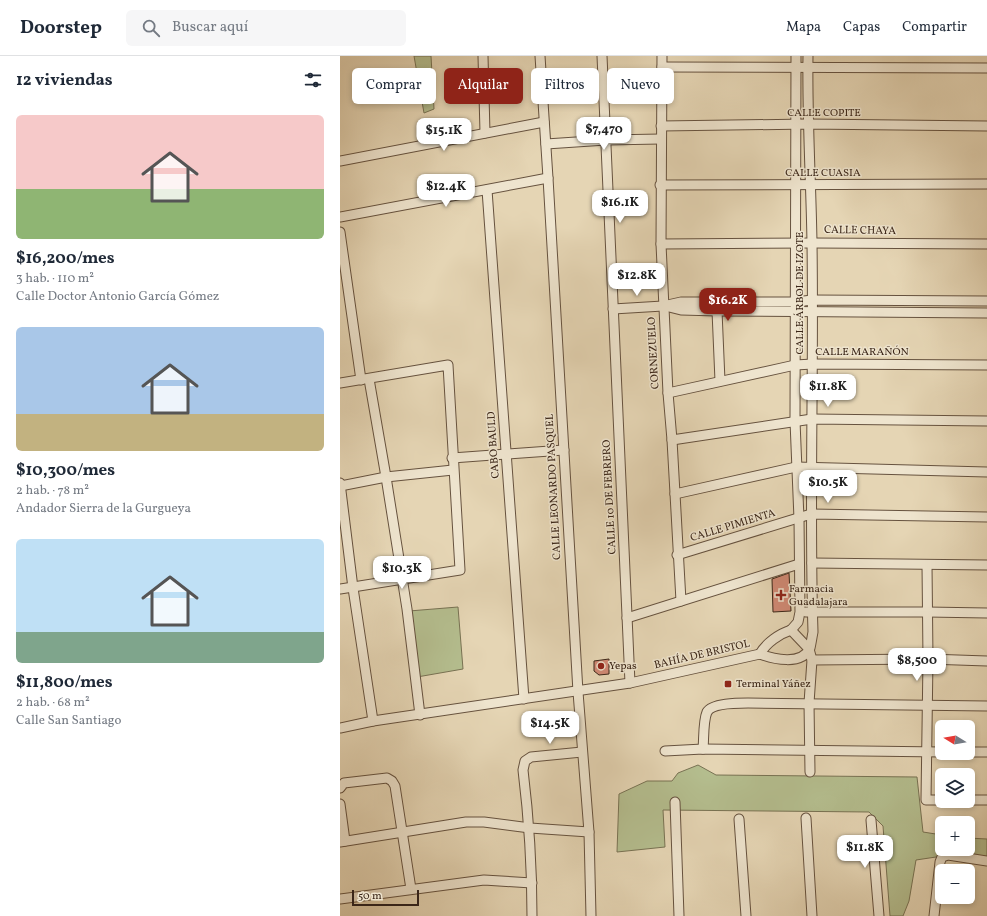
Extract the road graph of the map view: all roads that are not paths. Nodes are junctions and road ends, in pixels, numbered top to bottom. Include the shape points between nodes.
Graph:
1 (483, 56) edge
2 (540, 56) edge
3 (602, 56) edge
4 (662, 56) edge
5 (796, 56) edge
6 (808, 56) edge
7 (662, 67) junction
8 (796, 67) junction
9 (808, 67) junction
10 (987, 68) edge
11 (544, 122) junction
12 (797, 124) junction
13 (808, 124) junction
14 (661, 126) junction
15 (987, 126) edge
16 (486, 132) junction
17 (661, 139) junction
18 (606, 140) junction
19 (546, 144) junction
20 (340, 161) edge
21 (548, 178) junction
22 (987, 184) edge
23 (660, 185) junction
24 (797, 185) junction
25 (810, 185) junction
26 (488, 190) junction
27 (340, 217) edge
28 (340, 232) edge
29 (812, 242) junction
30 (661, 244) junction
31 (796, 244) junction
32 (987, 244) edge
33 (812, 300) junction
34 (987, 301) edge
35 (796, 302) junction
36 (663, 306) junction
37 (613, 309) junction
38 (717, 311) junction
39 (796, 312) junction
40 (812, 313) junction
41 (987, 313) edge
42 (813, 364) junction
43 (795, 365) junction
44 (987, 365) edge
45 (365, 379) junction
46 (720, 381) junction
47 (340, 384) edge
48 (668, 393) junction
49 (812, 419) junction
50 (795, 421) junction
51 (987, 421) edge
52 (672, 440) junction
53 (564, 450) junction
54 (507, 454) junction
55 (452, 458) junction
56 (796, 467) junction
57 (812, 468) junction
58 (453, 470) junction
59 (987, 472) edge
60 (386, 477) junction
61 (340, 485) edge
62 (675, 494) junction
63 (810, 514) junction
64 (987, 517) edge
65 (799, 519) junction
66 (677, 555) junction
67 (812, 563) junction
68 (799, 564) junction
69 (927, 565) junction
70 (987, 565) edge
71 (402, 580) junction
72 (353, 588) junction
73 (340, 589) edge
74 (681, 601) junction
75 (800, 612) junction
76 (812, 612) junction
77 (928, 612) junction
78 (987, 613) edge
79 (627, 618) junction
80 (791, 630) junction
81 (809, 649) junction
82 (760, 654) junction
83 (928, 659) junction
84 (812, 660) junction
85 (987, 660) edge
86 (630, 683) junction
87 (578, 692) junction
88 (524, 699) junction
89 (809, 703) junction
90 (927, 704) junction
91 (987, 706) edge
92 (420, 715) junction
93 (373, 721) junction
94 (340, 728) edge
95 (703, 749) junction
96 (665, 751) dead end
97 (810, 751) junction
98 (582, 752) junction
99 (926, 752) junction
100 (935, 752) edge
101 (975, 752) edge
102 (987, 752) edge
103 (810, 772) dead end
104 (340, 787) edge
105 (935, 800) edge
106 (975, 800) edge
107 (987, 800) edge
108 (675, 802) dead end
109 (340, 804) edge
110 (806, 818) dead end
111 (739, 819) dead end
112 (871, 820) dead end
113 (530, 828) junction
114 (588, 832) junction
115 (402, 833) junction
116 (342, 841) edge
117 (987, 861) edge
118 (532, 883) junction
119 (411, 889) junction
120 (340, 899) edge
121 (532, 916) edge
122 (591, 916) edge
123 (679, 916) edge
124 (746, 916) edge
125 (812, 916) edge
126 (879, 916) edge
127 (934, 916) edge

1 - 16 street
2 - 11 street, CALLE LEONARDO PASQUEL
3 - 18 street, CALLE 10 DE FEBRERO
4 - 7 street, CORNEZUELO
5 - 8 street, CALLE ÁRBOL DE IZOTE
6 - 9 street, CALLE ÁRBOL DE IZOTE
7 - 8 street
7 - 14 street, CORNEZUELO
8 - 9 street
8 - 12 street, CALLE ÁRBOL DE IZOTE
9 - 10 street
9 - 13 street, CALLE ÁRBOL DE IZOTE
11 - 16 street
11 - 19 street, CALLE LEONARDO PASQUEL
12 - 13 street, CALLE COPITE
12 - 14 street, CALLE COPITE
12 - 24 street, CALLE ÁRBOL DE IZOTE
13 - 15 street, CALLE COPITE
13 - 25 street, CALLE ÁRBOL DE IZOTE
14 - 17 street, CORNEZUELO
16 - 20 street
17 - 18 street
17 - 23 street, CORNEZUELO
18 - 19 street
18 - 37 street, CALLE 10 DE FEBRERO
19 - 21 street, CALLE LEONARDO PASQUEL
21 - 26 street
21 - 53 street, CALLE LEONARDO PASQUEL
22 - 25 street, CALLE CUASIA
23 - 24 street, CALLE CUASIA
23 - 30 street, CORNEZUELO
24 - 25 street, CALLE CUASIA
24 - 31 street, CALLE ÁRBOL DE IZOTE
25 - 29 street, CALLE ÁRBOL DE IZOTE
26 - 27 street
26 - 54 street, CABO BAULD
28 - 45 street
29 - 31 street, CALLE CHAYA
29 - 32 street, CALLE CHAYA
29 - 33 street, CALLE ÁRBOL DE IZOTE
30 - 31 street, CALLE CHAYA
30 - 36 street, CORNEZUELO
31 - 35 street, CALLE ÁRBOL DE IZOTE
33 - 34 street
33 - 35 street
33 - 40 street, CALLE ÁRBOL DE IZOTE
35 - 36 street via 681,302
35 - 39 street, CALLE ÁRBOL DE IZOTE
36 - 37 street
36 - 38 street via 681,310
36 - 48 street, CORNEZUELO
37 - 79 street, CALLE 10 DE FEBRERO
38 - 39 street
38 - 46 street
39 - 40 street
39 - 43 street, CALLE ÁRBOL DE IZOTE
40 - 41 street
40 - 42 street, CALLE ÁRBOL DE IZOTE
42 - 43 street, CALLE MARAÑÓN
42 - 44 street, CALLE MARAÑÓN
42 - 49 street, CALLE ÁRBOL DE IZOTE
43 - 46 street, CALLE MARAÑÓN
43 - 50 street, CALLE ÁRBOL DE IZOTE
45 - 47 street
45 - 55 street via 448,365
45 - 60 street
46 - 48 street, CALLE MARAÑÓN
48 - 52 street, CORNEZUELO
49 - 50 street
49 - 51 street
49 - 57 street, CALLE ÁRBOL DE IZOTE
50 - 52 street
50 - 56 street, CALLE ÁRBOL DE IZOTE
52 - 62 street, CORNEZUELO
53 - 54 street
53 - 87 street, CALLE LEONARDO PASQUEL
54 - 55 street
54 - 88 street, CABO BAULD
55 - 58 street
56 - 57 street
56 - 62 street
56 - 65 street, CALLE ÁRBOL DE IZOTE
57 - 59 street
57 - 63 street, CALLE ÁRBOL DE IZOTE
58 - 60 street
58 - 71 street via 460,570
60 - 61 street
60 - 71 street
61 - 72 street
62 - 66 street, CORNEZUELO
63 - 64 street, CALLE PIMIENTA
63 - 65 street, CALLE PIMIENTA
63 - 67 street, CALLE ÁRBOL DE IZOTE
65 - 66 street, CALLE PIMIENTA
65 - 68 street, CALLE ÁRBOL DE IZOTE
66 - 74 street, CORNEZUELO
67 - 69 street
67 - 76 street, CALLE ÁRBOL DE IZOTE
68 - 74 street
68 - 75 street, CALLE ÁRBOL DE IZOTE
69 - 70 street
69 - 77 street
71 - 72 street
71 - 92 street
72 - 73 street
72 - 93 street
74 - 79 street
75 - 76 street
75 - 80 street, CALLE ÁRBOL DE IZOTE via 798,622
76 - 77 street
76 - 81 street, CALLE ÁRBOL DE IZOTE via 813,632
77 - 78 street
77 - 83 street
79 - 86 street, CALLE 10 DE FEBRERO
80 - 81 street
80 - 82 street, BAHÍA DE BRISTOL via 778,636 764,647
81 - 82 street, BAHÍA DE BRISTOL via 805,654 790,660
81 - 84 street
82 - 86 street, BAHÍA DE BRISTOL
83 - 84 street
83 - 85 street
83 - 90 street
84 - 89 street
86 - 87 street, BAHÍA DE BRISTOL
87 - 88 street, BAHÍA DE BRISTOL
87 - 98 street, CALLE LEONARDO PASQUEL
88 - 92 street, BAHÍA DE BRISTOL
89 - 90 street
89 - 95 street via 740,703 712,706 705,718
89 - 97 street
90 - 91 street
90 - 99 street
92 - 93 street, BAHÍA DE BRISTOL
93 - 94 street, BAHÍA DE BRISTOL
95 - 96 street
95 - 97 street
97 - 99 street
97 - 103 street
98 - 113 street via 531,757 525,761 523,770
98 - 114 street, CALLE LEONARDO PASQUEL
99 - 100 street
99 - 105 street via 926,800
101 - 102 street
104 - 115 street via 344,783 387,778 392,781 395,786
106 - 107 street
108 - 123 street
109 - 116 street
110 - 125 street
111 - 124 street
112 - 126 street
113 - 114 street
113 - 115 street via 466,822
113 - 118 street
114 - 122 street, CALLE LEONARDO PASQUEL
115 - 116 street
115 - 119 street
117 - 127 street via 948,855 942,857
118 - 119 street via 484,880
118 - 121 street
119 - 120 street

